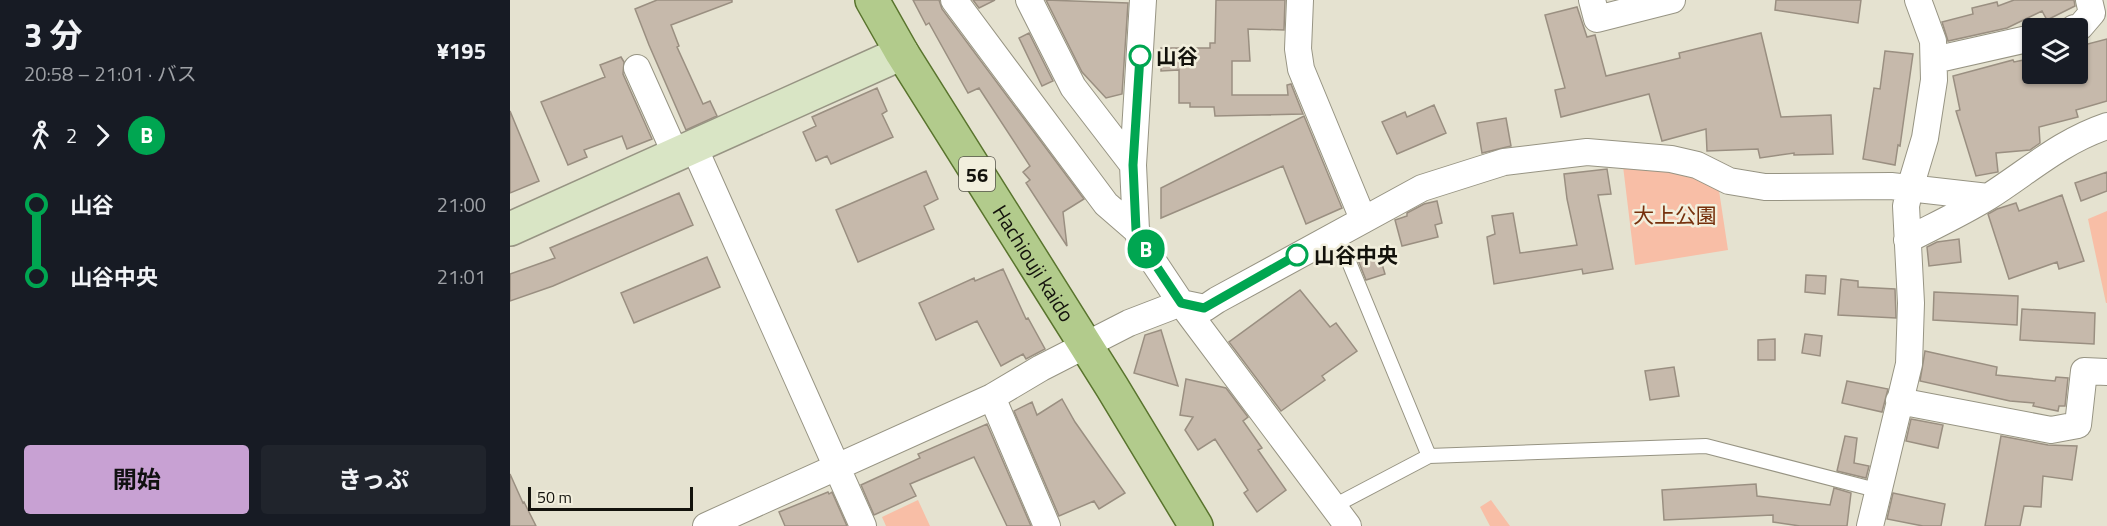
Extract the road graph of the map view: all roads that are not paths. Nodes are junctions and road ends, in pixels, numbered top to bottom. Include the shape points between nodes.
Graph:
1 (872, 0) edge
2 (954, 0) edge
3 (1029, 0) edge
4 (1143, 0) edge
5 (1300, 0) edge
6 (1592, 0) edge
7 (1672, 0) edge
8 (1918, 0) edge
9 (2089, 0) edge
10 (2088, 18) edge
11 (2022, 40) edge
12 (902, 53) junction
13 (1934, 60) junction
14 (637, 68) dead end
15 (2107, 126) edge
16 (685, 151) junction
17 (1133, 165) junction
18 (1910, 188) junction
19 (1988, 197) junction
20 (1364, 219) junction
21 (510, 229) edge
22 (1136, 230) junction
23 (1337, 233) junction
24 (1907, 240) junction
25 (1181, 303) junction
26 (1086, 346) junction
27 (2107, 372) edge
28 (992, 397) junction
29 (1899, 401) junction
30 (1429, 456) junction
31 (837, 467) junction
32 (1880, 491) junction
33 (1341, 516) edge
34 (706, 526) edge
35 (863, 526) edge
36 (1047, 526) edge
37 (1196, 526) edge
38 (1870, 526) edge

1 - 12 main road, Hachiouji kaido / 56
2 - 22 street via 1106,204
3 - 17 street via 1073,87
4 - 17 street
5 - 20 street via 1301,69
6 - 7 street via 1597,19
8 - 13 street via 1933,41
9 - 10 street via 2092,13
11 - 13 street
12 - 16 street
12 - 26 main road, Hachiouji kaido / 56
13 - 18 street via 1924,138
14 - 16 street
15 - 19 street via 2084,134
16 - 21 street
16 - 31 street
17 - 22 street
18 - 19 street
18 - 20 street via 1765,187 1729,181 1697,165 1671,159 1587,152 1504,162 1422,188
18 - 24 street
19 - 24 street
20 - 23 street
22 - 25 street
23 - 25 street via 1204,308
23 - 30 lane
24 - 29 street via 1909,364
25 - 26 street via 1129,323
25 - 33 street
26 - 28 street
26 - 37 main road, Hachiouji kaido / 56
27 - 29 street via 2084,372 2078,425 2051,430
28 - 31 street
28 - 36 street
29 - 32 street
30 - 32 lane via 1707,446
30 - 33 lane
31 - 34 street
31 - 35 street
32 - 38 street

